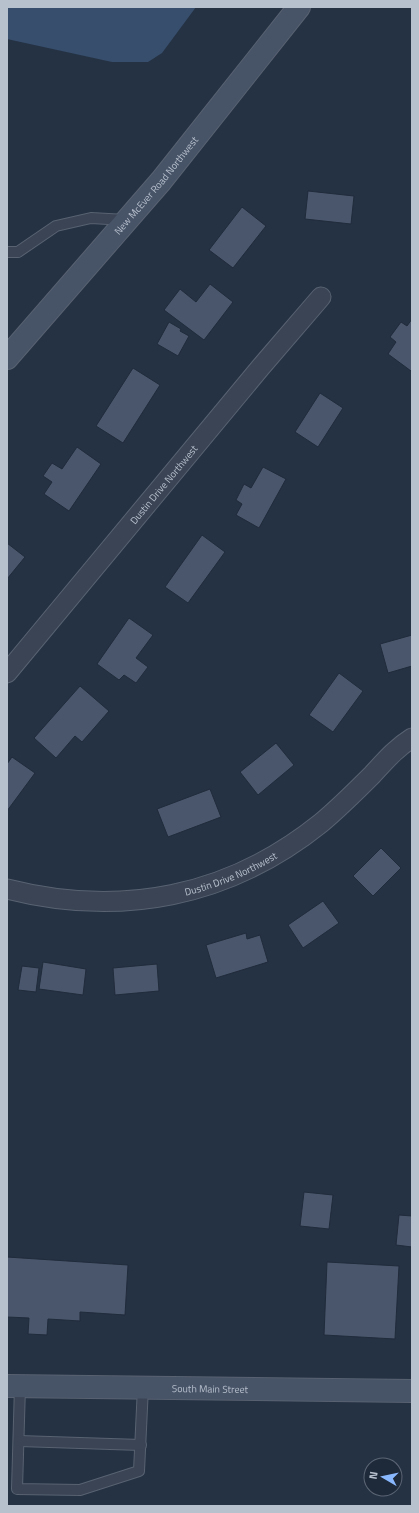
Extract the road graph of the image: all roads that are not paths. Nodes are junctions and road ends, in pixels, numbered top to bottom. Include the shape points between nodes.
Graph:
1 (299, 7) edge
2 (127, 220) junction
3 (7, 252) edge
4 (321, 297) dead end
5 (7, 358) edge
6 (10, 664) edge
7 (412, 738) edge
8 (7, 889) edge
9 (14, 1386) edge
10 (143, 1387) junction
11 (412, 1391) edge
12 (18, 1441) junction
13 (141, 1445) junction

1 - 2 street, New McEver Road Northwest
2 - 3 lane via 91,218 56,226 18,252
2 - 5 street, New McEver Road Northwest
4 - 6 street, Dustin Drive Northwest
7 - 8 street, Dustin Drive Northwest via 400,746 322,822 269,859 229,878 164,897 114,902 66,900
9 - 10 street, South Main Street
9 - 12 lane
10 - 11 street, South Main Street
10 - 13 lane
12 - 13 lane
12 - 13 lane via 17,1489 80,1490 139,1471

